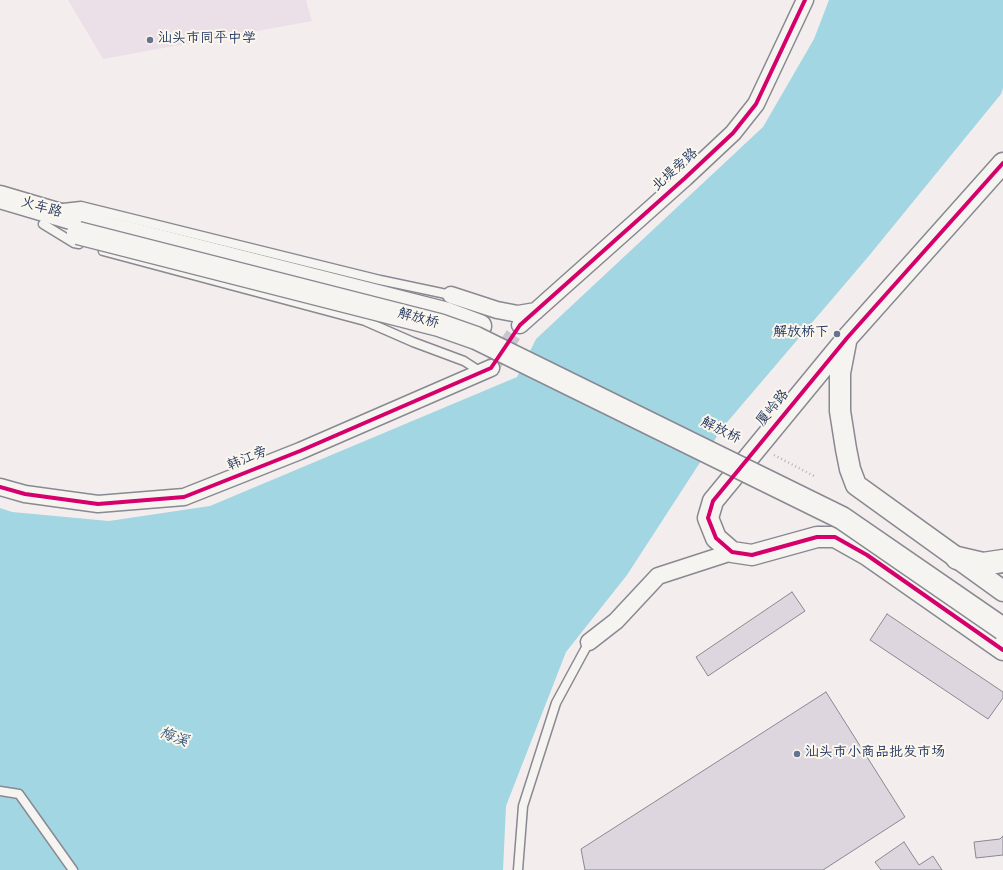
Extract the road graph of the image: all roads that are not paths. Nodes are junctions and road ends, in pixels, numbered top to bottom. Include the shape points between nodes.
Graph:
1 (805, 0) edge
2 (1003, 163) edge
3 (0, 197) edge
4 (0, 212) edge
5 (44, 217) junction
6 (86, 237) junction
7 (452, 296) joint
8 (536, 311) junction
9 (520, 325) tunnel mouth
10 (847, 338) junction
11 (486, 370) joint
12 (0, 488) edge
13 (732, 552) junction
14 (957, 558) junction
15 (1003, 561) edge
16 (1003, 591) edge
17 (1003, 611) edge
18 (1003, 628) edge
19 (589, 642) joint
20 (1003, 650) edge
21 (0, 791) edge
22 (73, 870) edge
23 (518, 870) edge

1 - 8 street, 北堤旁路 via 756,104 733,133
2 - 10 street, 厦岭路
3 - 5 main road, 火车路
4 - 5 main road, 火车路
5 - 6 main road, 火车路
5 - 7 lane via 80,206
6 - 11 lane via 365,321
6 - 17 main road, 解放桥 via 448,314 480,326 852,509
6 - 18 main road, 解放桥, bridge via 439,325 476,338 842,518
7 - 8 street via 518,314
8 - 9 street, 北堤旁路
10 - 13 street, 厦岭路 via 713,501 708,518 716,538
10 - 14 street via 840,373 840,411 850,469 856,485
11 - 12 street, 韩江旁 via 300,451 184,497 98,504
13 - 19 street via 658,576 616,621
13 - 20 street via 752,555 816,537 835,537 867,555
14 - 15 main road via 982,564
14 - 16 street
19 - 23 lane via 556,703 523,806
21 - 22 lane via 19,794

